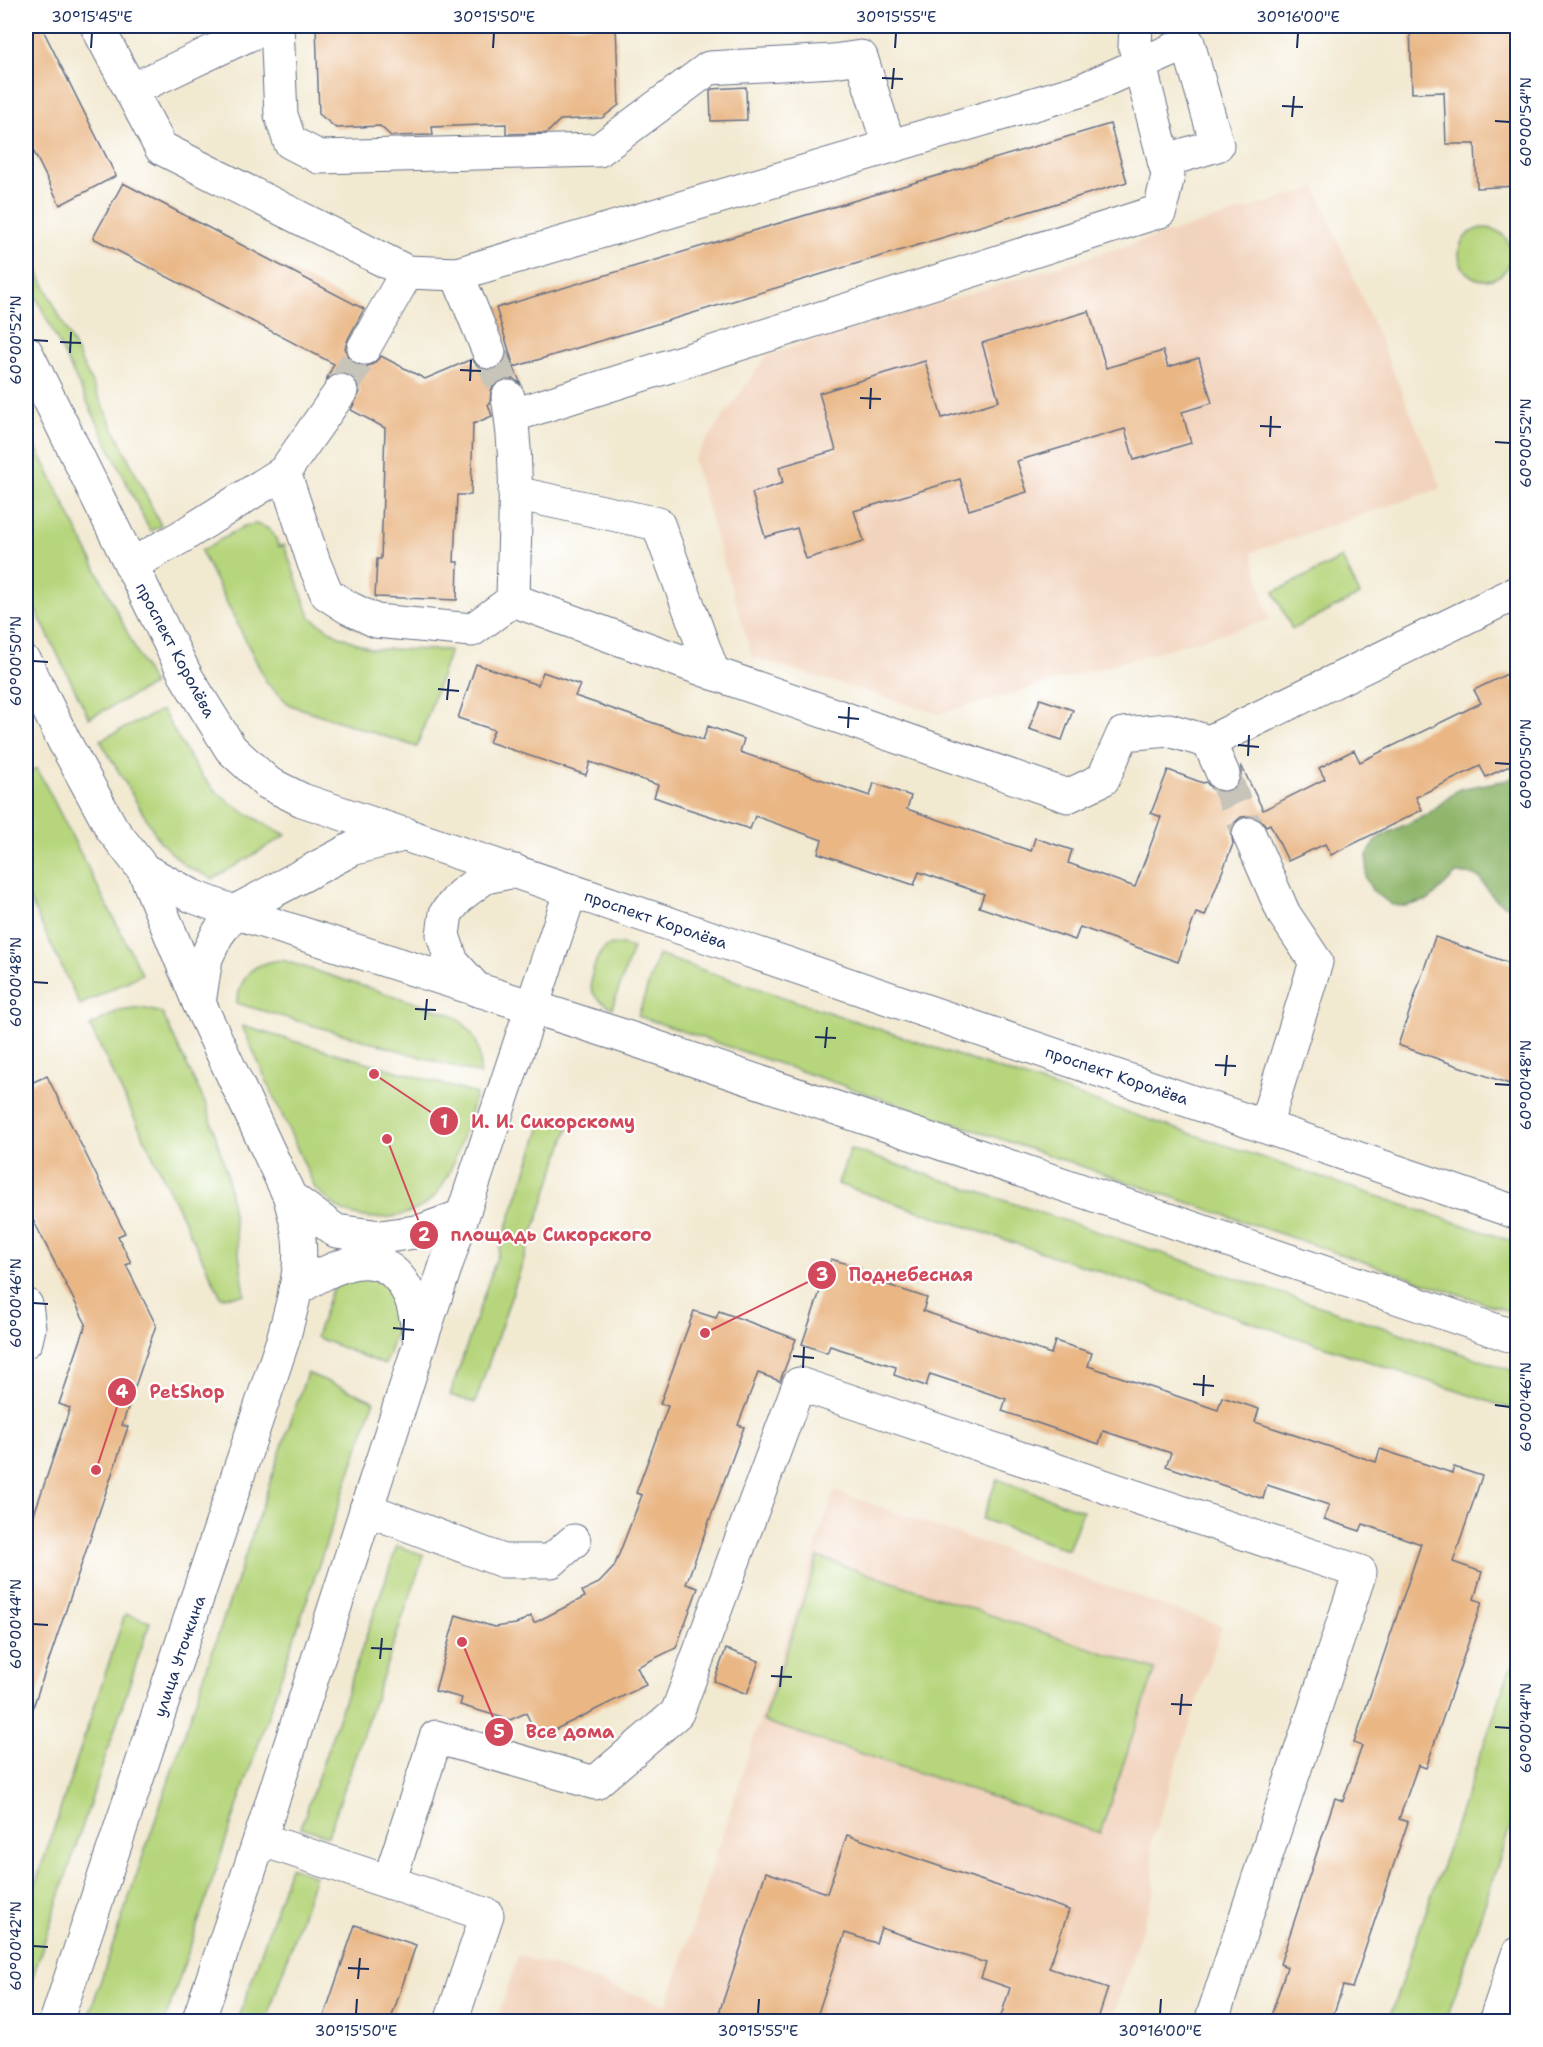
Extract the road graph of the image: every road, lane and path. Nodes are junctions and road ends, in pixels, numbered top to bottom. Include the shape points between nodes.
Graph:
1 (97, 26) edge
2 (267, 26) edge
3 (277, 26) edge
4 (1136, 26) edge
5 (1139, 65) junction
6 (131, 90) junction
7 (890, 146) junction
8 (1164, 161) junction
9 (407, 273) junction
10 (457, 274) junction
11 (364, 348) tunnel mouth
12 (26, 351) edge
13 (489, 352) tunnel mouth
14 (341, 391) tunnel mouth
15 (284, 472) junction
16 (515, 493) junction
17 (131, 565) junction
18 (1518, 592) edge
19 (513, 600) junction
20 (26, 663) edge
21 (713, 673) junction
22 (1209, 742) junction
23 (1223, 774) tunnel mouth
24 (406, 834) junction
25 (1249, 834) tunnel mouth
26 (144, 870) junction
27 (515, 871) junction
28 (571, 890) junction
29 (234, 912) junction
30 (477, 990) junction
31 (199, 1003) junction
32 (533, 1007) junction
33 (1265, 1126) junction
34 (290, 1197) junction
35 (1518, 1213) edge
36 (462, 1216) junction
37 (296, 1290) junction
38 (26, 1305) edge
39 (1518, 1338) edge
40 (26, 1341) edge
41 (420, 1343) junction
42 (366, 1509) junction
43 (574, 1541) dead end
44 (260, 1839) junction
45 (389, 1882) junction
46 (1518, 1954) edge
47 (56, 2022) edge
48 (198, 2022) edge
49 (451, 2022) edge
50 (1211, 2022) edge
51 (1495, 2022) edge

1 - 6 street
2 - 6 street
3 - 7 street via 281,115 290,142 319,157 599,150 709,68 861,57
4 - 5 street
5 - 7 street via 1082,90
5 - 8 street
5 - 8 street via 1188,43 1217,145
6 - 9 street via 161,148
7 - 10 street
8 - 16 street via 1168,175 1160,211 509,407
9 - 10 street
9 - 11 street
10 - 13 street
12 - 17 street, проспект Королёва
14 - 15 street
15 - 17 street
15 - 19 street via 327,594 349,608 376,621 472,630
16 - 19 street
16 - 21 street via 658,524
17 - 24 street, проспект Королёва via 187,678 231,749 267,783 302,800
18 - 22 street
19 - 21 street
20 - 26 street via 112,829
21 - 22 street via 1068,796 1103,779 1123,734 1169,730
22 - 23 street
24 - 27 street, проспект Королёва
24 - 29 street via 352,849
25 - 33 street via 1284,914 1316,962
26 - 29 street via 192,896
26 - 31 street, улица Уточкина
27 - 28 street, проспект Королёва
27 - 30 street via 485,877 461,895 446,913 443,935 452,962
28 - 32 street
28 - 33 street, проспект Королёва
29 - 30 street
29 - 31 street via 206,958
30 - 32 street
31 - 34 street, улица Уточкина
32 - 36 street
32 - 39 street
33 - 35 street, проспект Королёва
34 - 36 street via 336,1231 381,1237 422,1231
34 - 37 street, улица Уточкина via 299,1238
36 - 41 street
37 - 41 street via 325,1272 352,1262 374,1262 397,1274 410,1294
37 - 47 street, улица Уточкина via 251,1441
38 - 40 street
41 - 42 street
42 - 43 street via 503,1561 551,1561
42 - 44 street
44 - 45 street
44 - 48 street
45 - 49 street via 487,1915
45 - 50 street via 436,1737 595,1784 677,1713 799,1384 1360,1572
46 - 51 street

